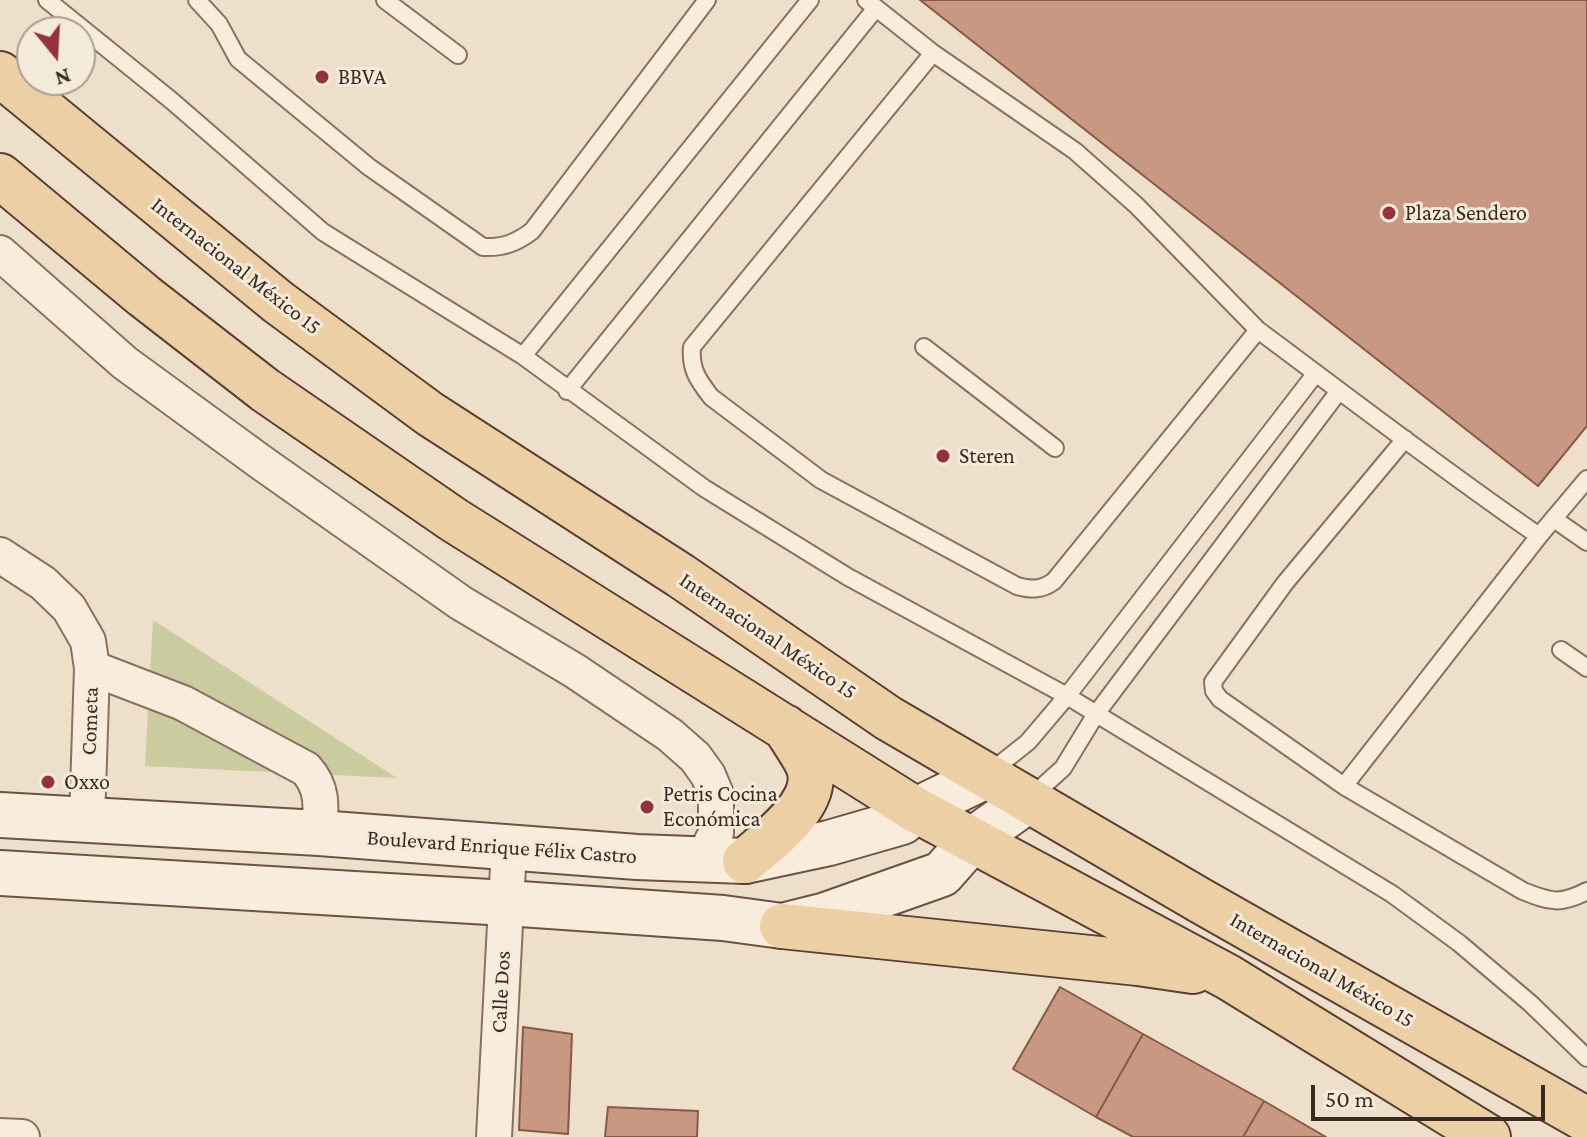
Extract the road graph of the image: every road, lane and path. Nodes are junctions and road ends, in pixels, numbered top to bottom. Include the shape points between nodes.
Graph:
1 (47, 0) edge
2 (197, 0) edge
3 (385, 0) edge
4 (707, 0) edge
5 (810, 0) edge
6 (871, 4) edge
7 (933, 53) junction
8 (458, 55) dead end
9 (0, 74) edge
10 (0, 176) edge
11 (0, 253) edge
12 (1258, 330) junction
13 (924, 347) dead end
14 (523, 356) junction
15 (1316, 373) junction
16 (567, 391) junction
17 (1339, 391) junction
18 (1405, 439) junction
19 (1055, 448) dead end
20 (1587, 479) edge
21 (1554, 519) junction
22 (1539, 536) junction
23 (1587, 542) edge
24 (0, 555) edge
25 (1561, 650) dead end
26 (92, 668) junction
27 (1587, 668) edge
28 (1067, 696) junction
29 (1096, 714) junction
30 (785, 727) junction
31 (986, 776) junction
32 (1344, 786) junction
33 (1027, 801) junction
34 (916, 810) junction
35 (0, 815) edge
36 (87, 821) junction
37 (319, 833) junction
38 (971, 841) junction
39 (509, 847) junction
40 (702, 861) junction
41 (745, 861) junction
42 (0, 873) edge
43 (1587, 891) edge
44 (506, 903) junction
45 (782, 926) junction
46 (1228, 977) junction
47 (1587, 1058) edge
48 (1587, 1120) edge
49 (0, 1136) edge
50 (22, 1137) edge
51 (494, 1137) edge
52 (1488, 1137) edge

1 - 14 lane via 323,232
2 - 4 lane via 219,24 238,59 369,167 483,247 499,248 532,231
3 - 8 lane
5 - 14 lane
6 - 7 lane
6 - 16 lane
7 - 12 lane via 1075,151 1136,205
7 - 12 lane via 692,347 697,379 711,397 821,480 1031,590 1054,581
9 - 31 main road, Internacional México 15 via 278,302 430,414 888,718
10 - 30 main road via 156,306 365,461
11 - 40 street via 125,363 262,463 461,603 670,735 695,757 716,794 716,833
12 - 15 lane
13 - 19 lane
14 - 16 lane
15 - 17 lane
15 - 28 lane
16 - 28 lane via 704,488 848,577
17 - 18 lane
17 - 29 lane
18 - 22 lane
18 - 32 lane via 1285,583 1213,682 1220,699
20 - 21 lane
21 - 22 lane
21 - 23 lane
22 - 32 lane
24 - 26 street, Cometa via 69,608 88,641
25 - 27 lane
26 - 36 street, Cometa
26 - 37 street via 183,703 306,769 320,793
28 - 29 lane
28 - 31 lane via 1028,742
29 - 33 lane via 1063,768
29 - 47 lane via 1392,894 1459,943
30 - 34 main road
30 - 41 main road via 810,771 808,791 797,812
31 - 33 main road, Internacional México 15
31 - 34 main road, Boulevard Enrique Félix Castro
32 - 43 lane via 1523,891 1548,901 1569,900
33 - 38 main road
33 - 48 main road, Internacional México 15
34 - 38 main road
34 - 41 main road, Boulevard Enrique Félix Castro via 902,822
35 - 36 main road, Boulevard Enrique Félix Castro
36 - 37 main road, Boulevard Enrique Félix Castro
37 - 39 main road, Boulevard Enrique Félix Castro
38 - 45 main road via 942,874
38 - 46 main road
39 - 40 main road, Boulevard Enrique Félix Castro
39 - 44 street, Calle Dos
40 - 41 main road, Boulevard Enrique Félix Castro
42 - 44 main road
44 - 45 main road
44 - 51 street, Calle Dos
45 - 46 main road
46 - 52 main road
49 - 50 street

